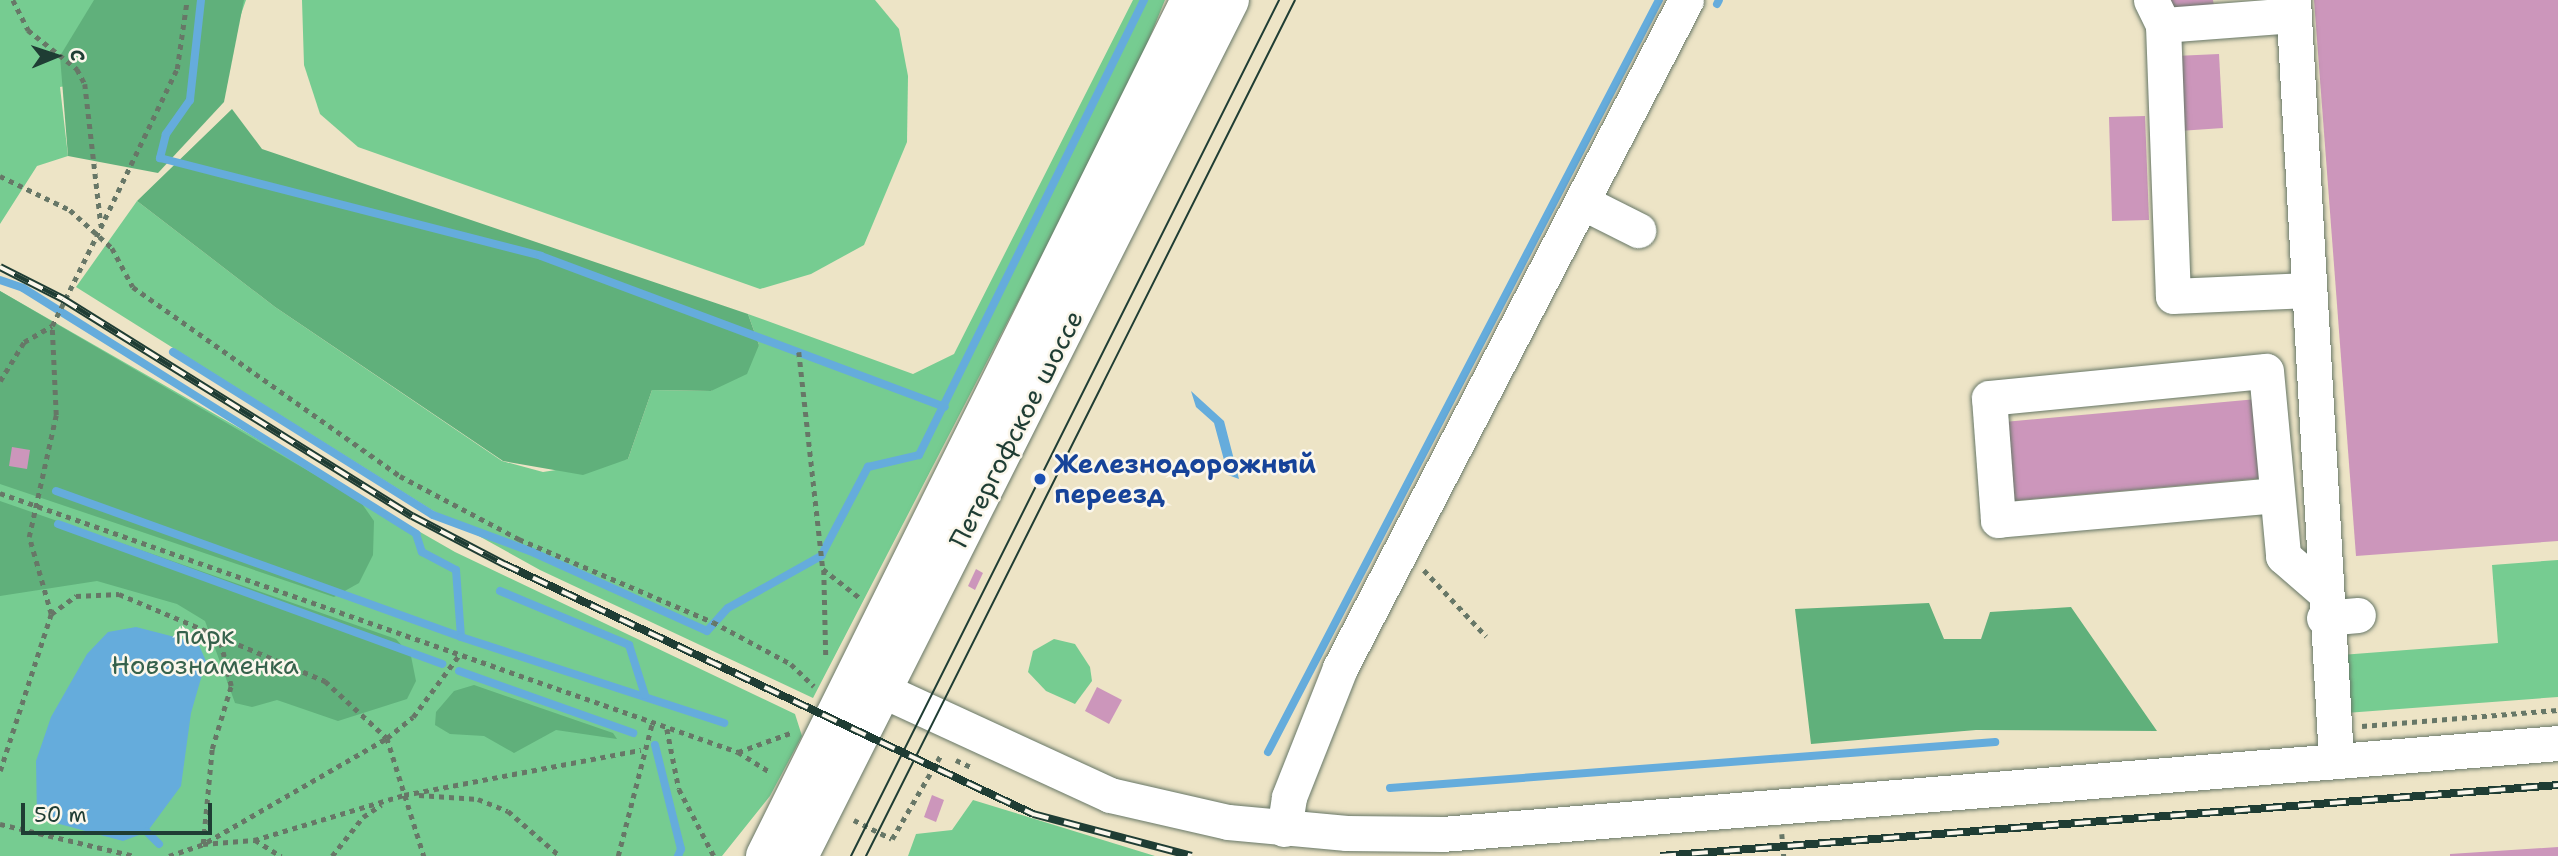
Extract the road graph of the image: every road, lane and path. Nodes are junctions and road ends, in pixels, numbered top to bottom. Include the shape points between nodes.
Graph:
1 (13, 0) edge
2 (187, 0) edge
3 (1190, 0) edge
4 (1230, 0) edge
5 (1686, 0) edge
6 (2293, 7) edge
7 (2157, 12) edge
8 (0, 176) edge
9 (1582, 202) junction
10 (101, 226) junction
11 (1638, 230) dead end
12 (96, 237) junction
13 (2308, 290) junction
14 (52, 326) junction
15 (799, 352) dead end
16 (0, 381) edge
17 (0, 492) edge
18 (2276, 495) junction
19 (38, 502) junction
20 (1405, 554) junction
21 (824, 569) junction
22 (863, 601) dead end
23 (2335, 607) junction
24 (51, 614) junction
25 (219, 635) junction
26 (1486, 636) dead end
27 (460, 654) junction
28 (855, 679) junction
29 (2558, 710) edge
30 (837, 713) junction
31 (652, 724) junction
32 (667, 729) junction
33 (800, 729) dead end
34 (387, 738) junction
35 (2558, 743) edge
36 (2334, 744) junction
37 (641, 750) junction
38 (938, 751) dead end
39 (738, 752) junction
40 (0, 771) edge
41 (777, 776) dead end
42 (404, 795) junction
43 (854, 820) dead end
44 (0, 824) edge
45 (1284, 829) junction
46 (254, 839) junction
47 (203, 844) junction
48 (134, 856) edge
49 (169, 856) edge
50 (281, 856) edge
51 (332, 856) edge
52 (424, 856) edge
53 (559, 856) edge
54 (618, 856) edge
55 (714, 856) edge
56 (765, 856) edge
57 (799, 856) edge

1 - 10 path via 28,30 77,69 85,84
2 - 10 path via 177,69
3 - 28 main road, Петергофское шоссе
4 - 28 main road, Петергофское шоссе
5 - 9 street
6 - 7 street
6 - 13 street
7 - 13 street via 2173,296
8 - 12 path via 70,210
9 - 11 street
9 - 20 street
10 - 12 path
12 - 14 path
12 - 30 path via 112,248 133,288 400,476 519,539 615,576 761,647 791,664
13 - 23 street
14 - 16 path via 24,342
14 - 19 path via 56,415
15 - 21 path
17 - 19 path
18 - 18 street via 2266,371 1989,398 1998,520
18 - 23 street via 2283,556
19 - 24 path via 29,537
19 - 27 path
20 - 26 path via 1455,595
20 - 45 street via 1340,668 1289,797
21 - 22 path
21 - 28 path
23 - 36 street
24 - 25 path via 76,596 99,591
24 - 40 path
25 - 34 path via 325,681
25 - 47 path via 231,686 212,749
27 - 31 path
27 - 34 path via 413,717
28 - 30 main road, Петергофское шоссе
28 - 45 street via 1110,795
28 - 57 main road, Петергофское шоссе
29 - 36 path
30 - 56 main road, Петергофское шоссе
31 - 32 path
31 - 37 path
32 - 39 path
32 - 55 path via 679,789
33 - 39 path
34 - 42 path
34 - 47 path
35 - 36 street
36 - 45 street via 1442,834
37 - 42 path
37 - 54 path
38 - 43 path via 892,839
39 - 41 path
42 - 46 path
42 - 51 path via 362,817
42 - 52 path
42 - 53 path via 478,799 528,824
44 - 48 path
46 - 47 path
46 - 50 path
47 - 49 path

